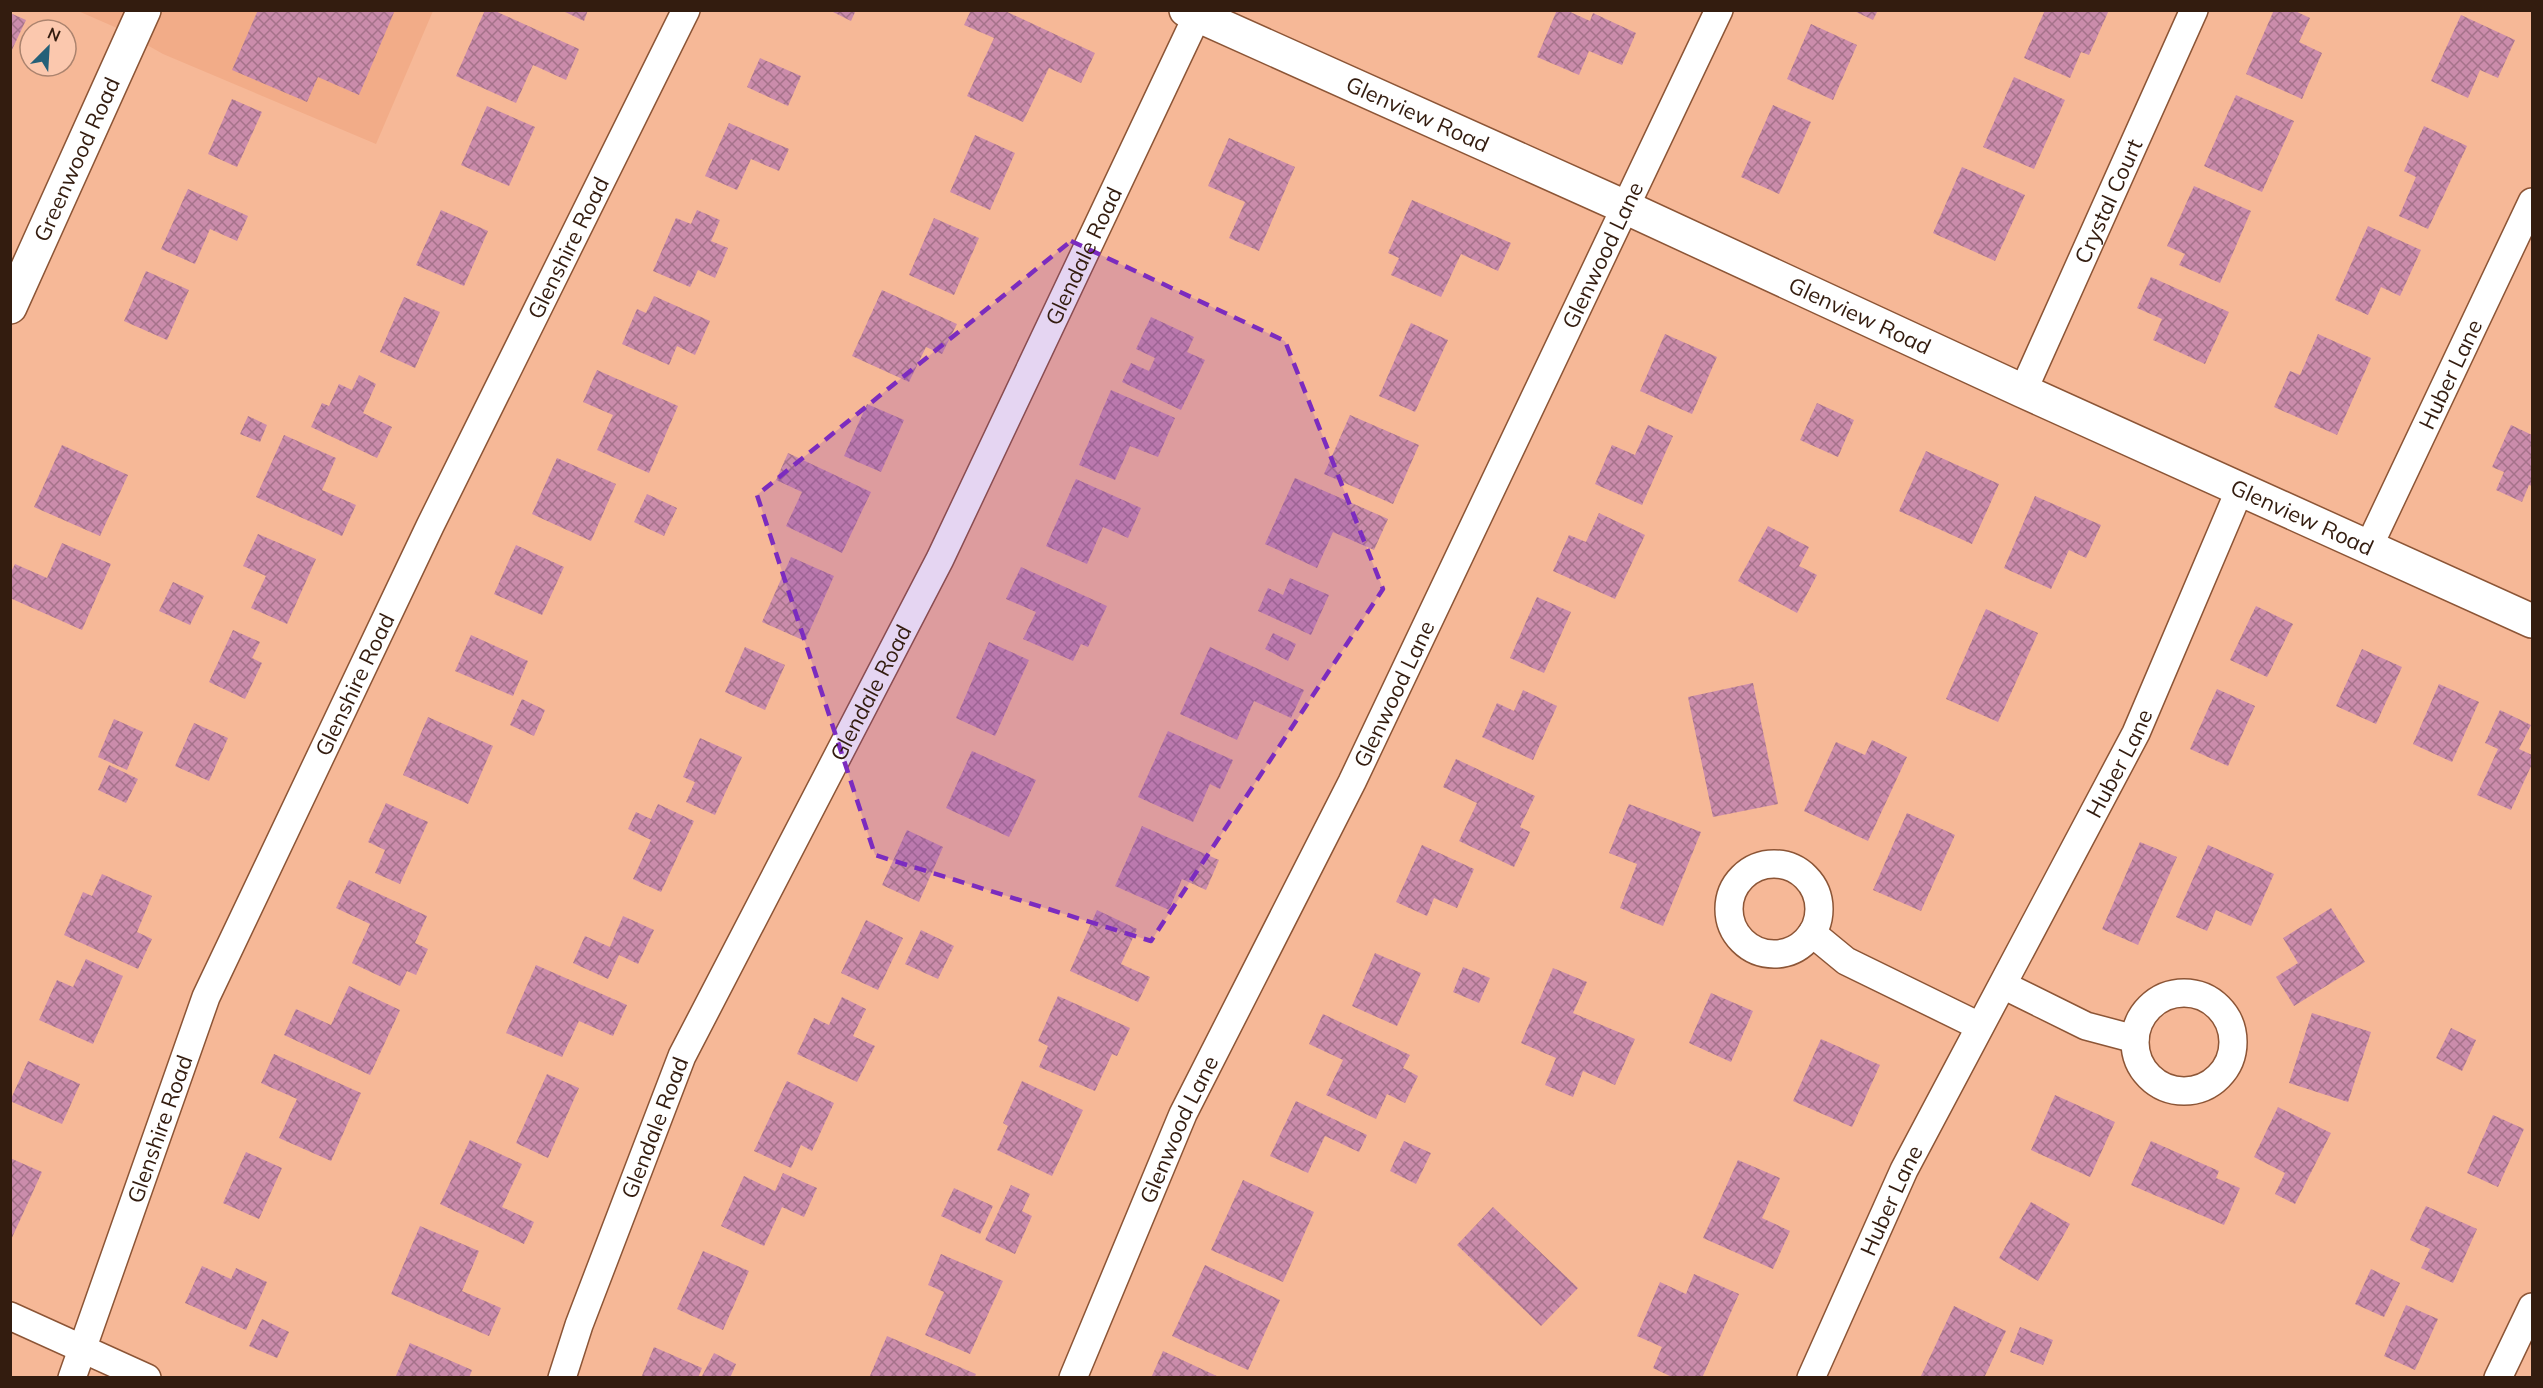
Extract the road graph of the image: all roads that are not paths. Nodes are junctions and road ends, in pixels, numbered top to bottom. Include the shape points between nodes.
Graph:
1 (144, 10) edge
2 (686, 10) edge
3 (1719, 10) edge
4 (2194, 10) edge
5 (1191, 13) edge
6 (2532, 202) edge
7 (1624, 207) junction
8 (10, 307) edge
9 (2023, 391) junction
10 (2240, 489) junction
11 (2369, 546) junction
12 (2532, 621) edge
13 (1812, 933) dead end
14 (2003, 985) junction
15 (1979, 1026) junction
16 (2135, 1039) dead end
17 (2532, 1307) edge
18 (10, 1316) edge
19 (83, 1349) junction
20 (72, 1377) edge
21 (147, 1377) edge
22 (562, 1377) edge
23 (1073, 1377) edge
24 (1811, 1377) edge
25 (2498, 1377) edge

1 - 8 main road, Greenwood Road
2 - 19 street, Glenshire Road via 430,526 206,998
3 - 7 street, Glenwood Lane
4 - 9 street, Crystal Court
5 - 7 main road, Glenview Road
5 - 22 street, Glendale Road via 940,559 682,1056
6 - 11 street, Huber Lane
7 - 9 main road, Glenview Road
7 - 23 street, Glenwood Lane via 1352,782 1183,1114
9 - 10 main road, Glenview Road
10 - 11 main road, Glenview Road
10 - 14 street, Huber Lane via 2136,733
11 - 12 main road, Glenview Road
13 - 15 street via 1846,961
14 - 15 street, Huber Lane
14 - 16 street via 2086,1026
15 - 24 street, Huber Lane via 1904,1170
17 - 25 street
18 - 19 street
19 - 20 street, Glenshire Road
19 - 21 street

